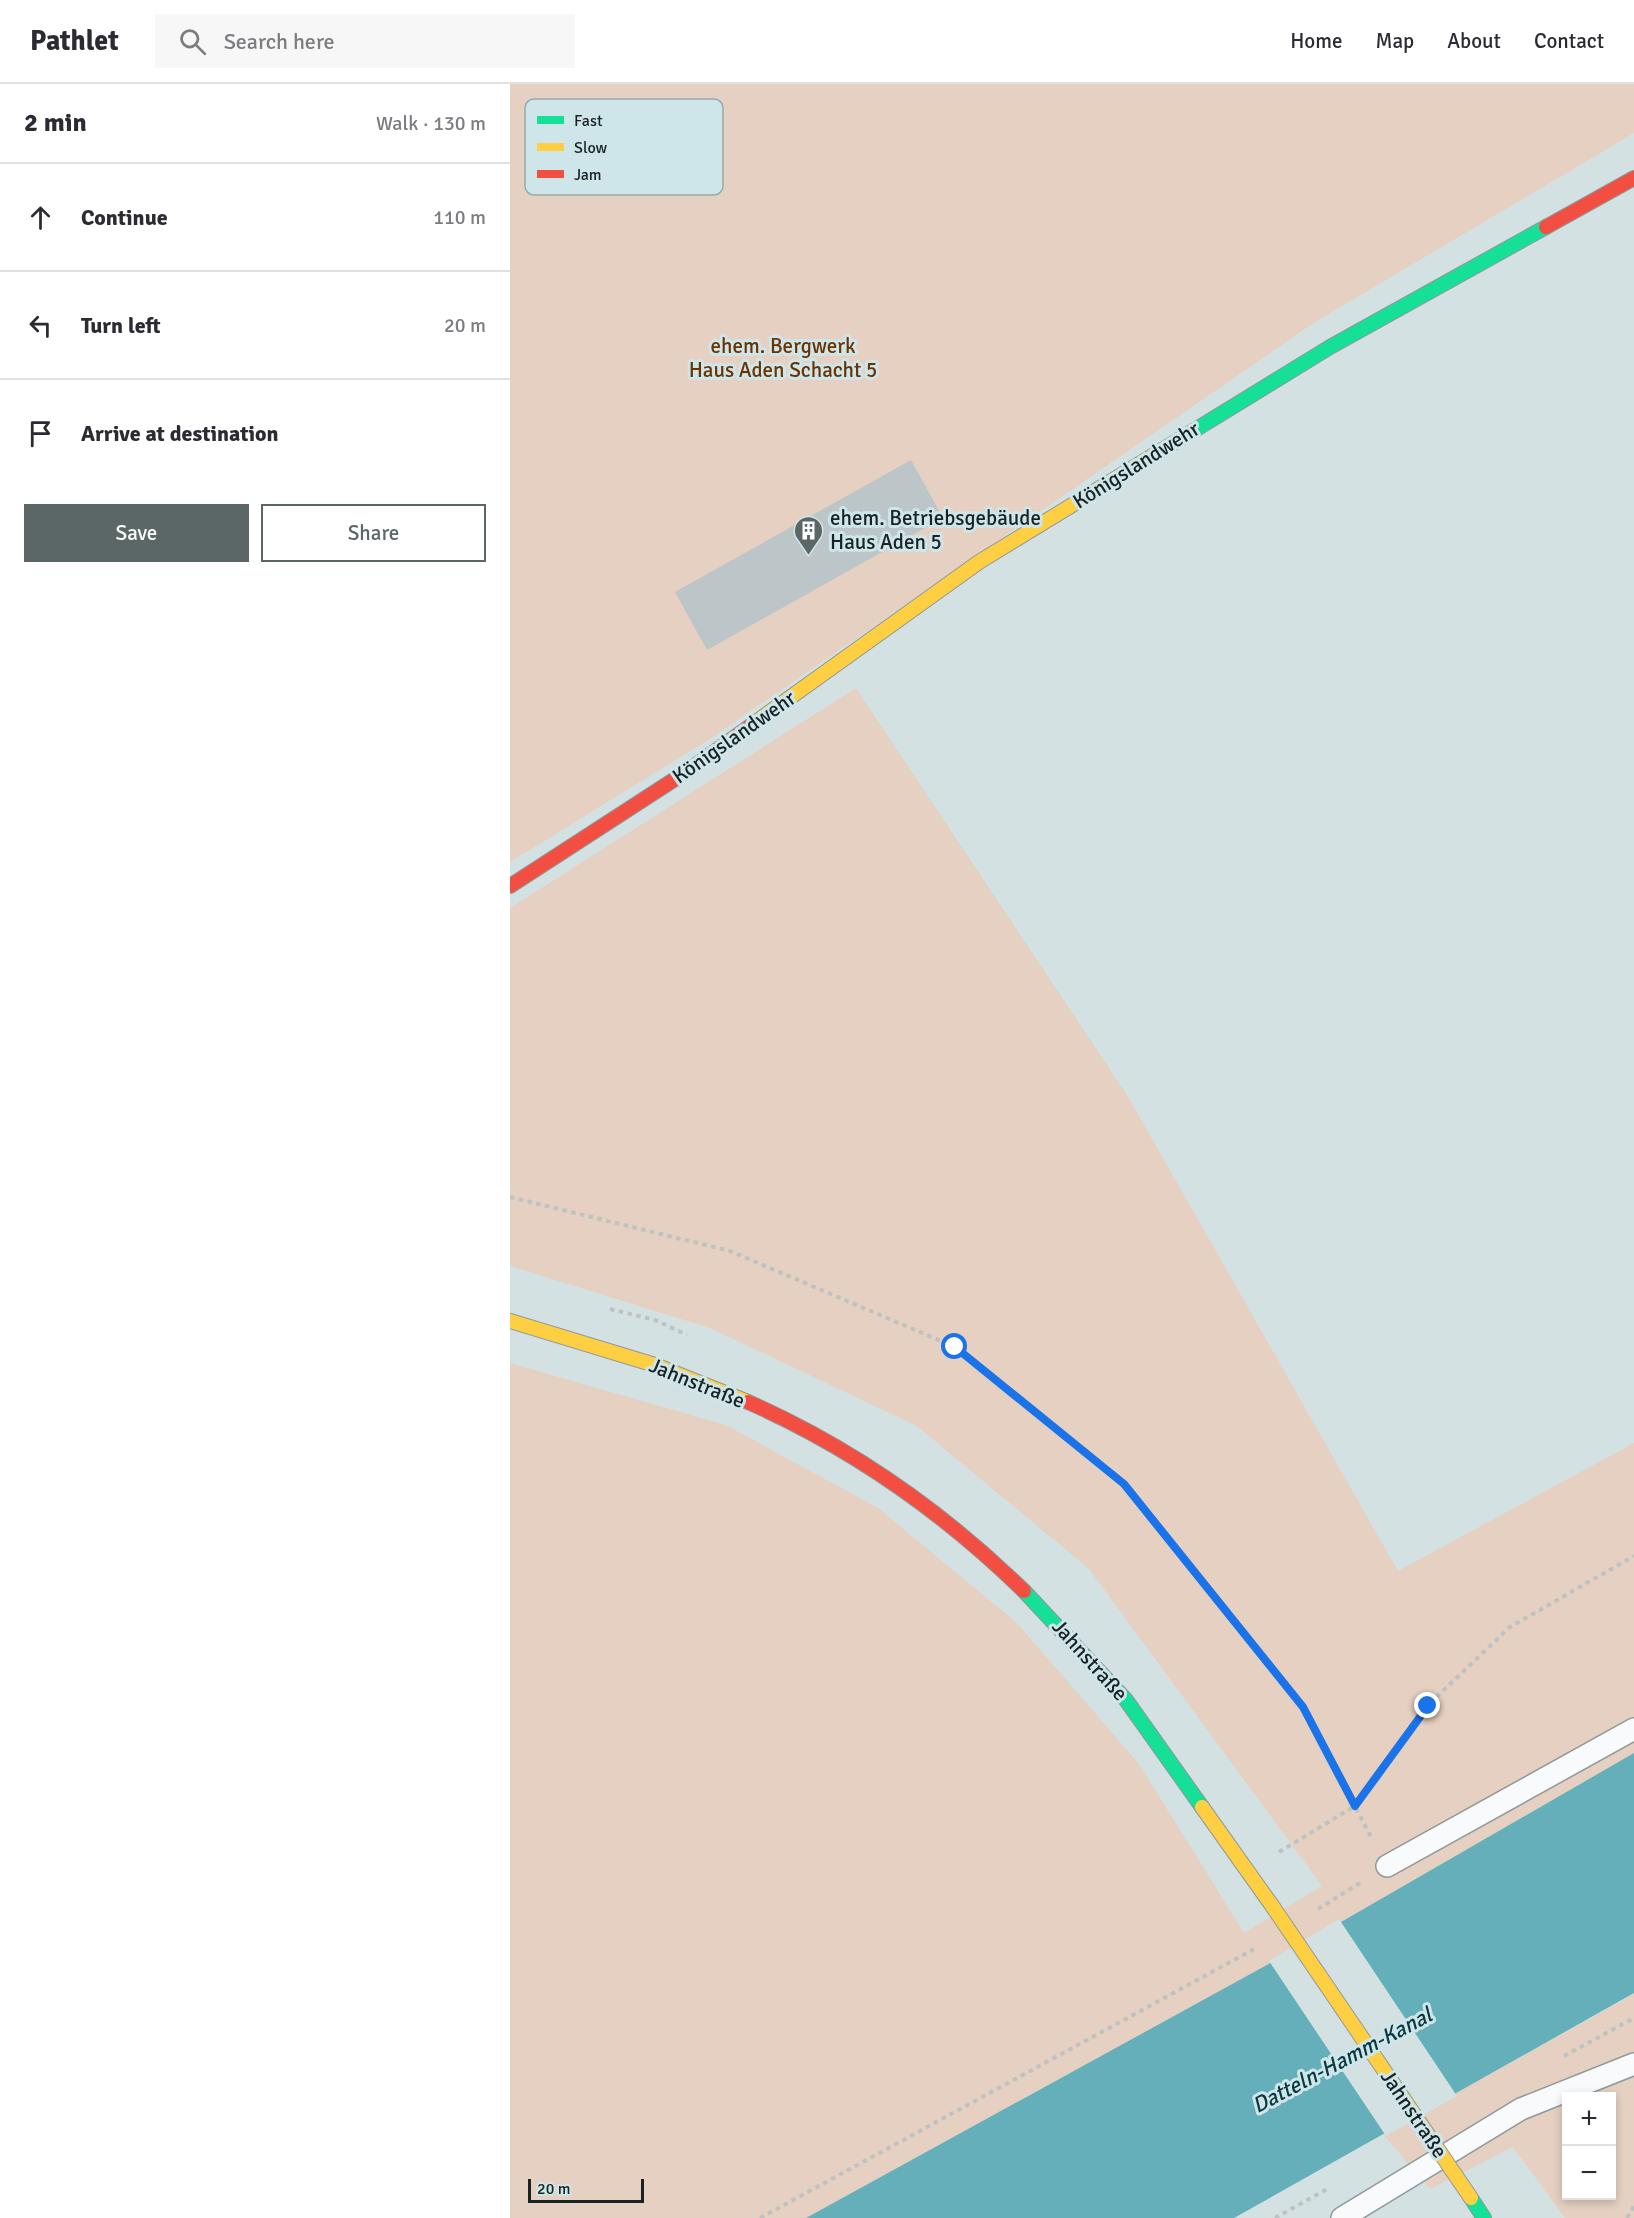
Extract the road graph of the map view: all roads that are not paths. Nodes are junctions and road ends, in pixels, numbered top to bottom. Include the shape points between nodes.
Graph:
1 (1634, 178) edge
2 (510, 886) edge
3 (510, 1321) edge
4 (1634, 1729) edge
5 (1387, 1866) road end
6 (1634, 2064) edge
7 (1342, 2218) edge
8 (1484, 2218) edge

1 - 2 main road, Königslandwehr via 1330,347 979,562 692,768
3 - 8 main road, Jahnstraße, bridge via 691,1378 797,1425 880,1475 956,1531 1036,1601 1127,1701 1273,1907
4 - 5 lane
6 - 7 lane via 1521,2109

